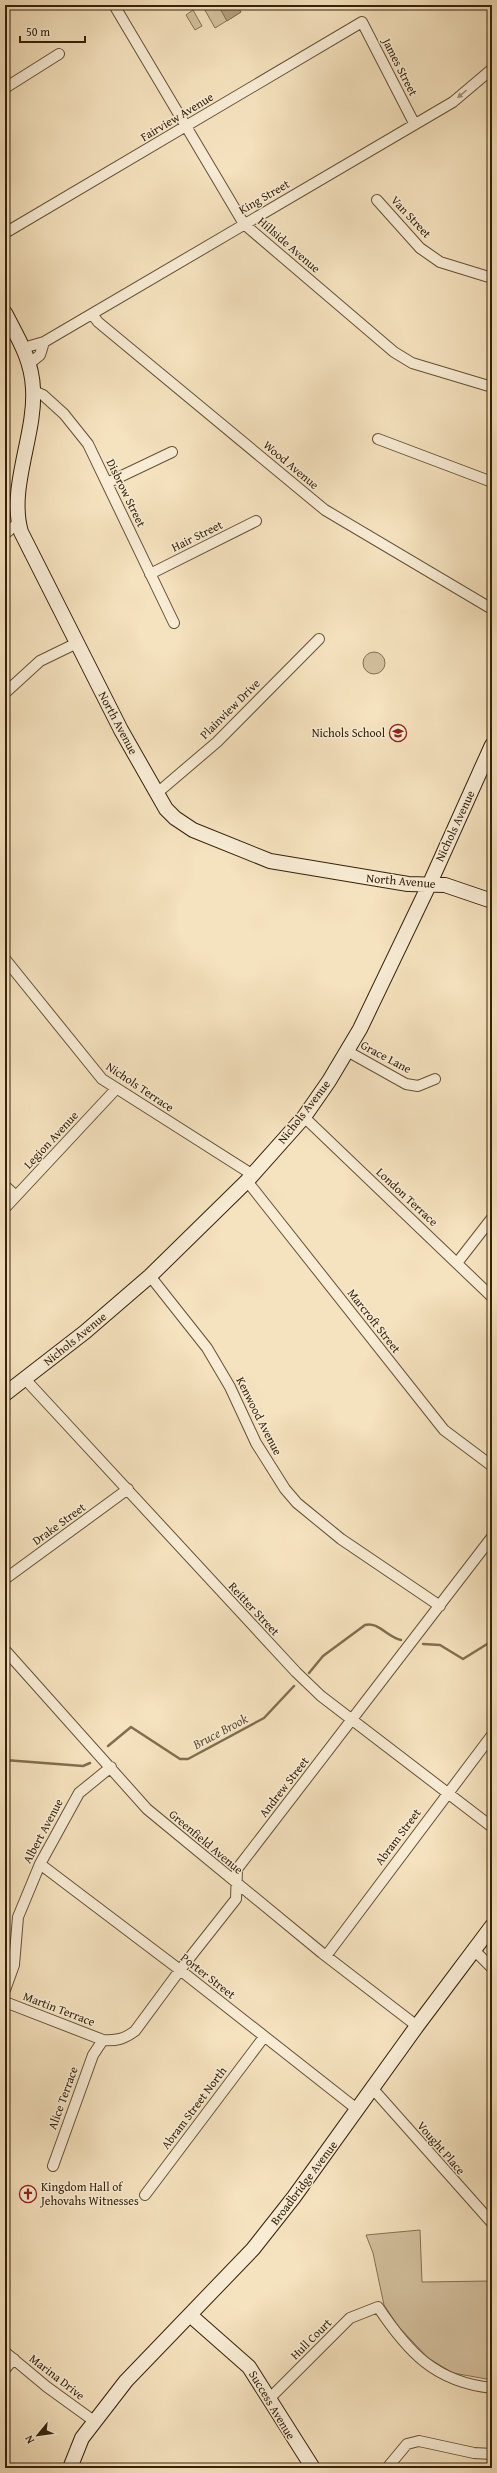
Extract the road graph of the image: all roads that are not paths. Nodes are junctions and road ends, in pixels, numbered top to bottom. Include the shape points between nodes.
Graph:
1 (114, 5) edge
2 (362, 22) joint
3 (59, 54) dead end
4 (492, 69) edge
5 (5, 88) edge
6 (414, 123) junction
7 (186, 127) junction
8 (377, 200) dead end
9 (244, 224) junction
10 (5, 233) edge
11 (492, 278) edge
12 (5, 312) edge
13 (92, 314) junction
14 (44, 342) junction
15 (23, 348) junction
16 (30, 363) junction
17 (492, 387) edge
18 (34, 391) junction
19 (378, 439) dead end
20 (172, 452) dead end
21 (492, 482) edge
22 (107, 483) junction
23 (256, 521) dead end
24 (18, 523) junction
25 (5, 534) edge
26 (150, 574) junction
27 (492, 609) edge
28 (174, 623) dead end
29 (319, 639) dead end
30 (77, 643) junction
31 (5, 693) edge
32 (492, 745) edge
33 (156, 794) junction
34 (430, 883) junction
35 (492, 901) edge
36 (5, 959) edge
37 (347, 1051) junction
38 (436, 1079) dead end
39 (116, 1089) junction
40 (304, 1117) junction
41 (250, 1178) junction
42 (5, 1186) edge
43 (16, 1196) junction
44 (5, 1208) edge
45 (492, 1218) edge
46 (457, 1263) junction
47 (150, 1276) junction
48 (492, 1297) edge
49 (25, 1379) junction
50 (5, 1394) edge
51 (492, 1466) edge
52 (128, 1490) junction
53 (492, 1537) edge
54 (5, 1579) edge
55 (440, 1606) junction
56 (5, 1650) edge
57 (352, 1719) junction
58 (492, 1735) edge
59 (111, 1767) junction
60 (447, 1793) junction
61 (492, 1827) edge
62 (40, 1864) junction
63 (236, 1884) junction
64 (492, 1926) edge
65 (474, 1950) junction
66 (326, 1956) junction
67 (10, 1963) edge
68 (492, 1968) edge
69 (180, 1970) junction
70 (5, 1990) edge
71 (5, 2002) edge
72 (417, 2026) junction
73 (264, 2037) junction
74 (103, 2040) junction
75 (373, 2089) junction
76 (358, 2110) junction
77 (52, 2166) dead end
78 (145, 2195) dead end
79 (492, 2223) edge
80 (190, 2315) junction
81 (5, 2352) edge
82 (14, 2359) junction
83 (5, 2369) edge
84 (492, 2388) edge
85 (270, 2398) junction
86 (94, 2421) junction
87 (492, 2454) edge
88 (70, 2468) edge
89 (80, 2468) edge
90 (313, 2468) edge
91 (387, 2468) edge

1 - 7 street, Hillside Avenue
2 - 6 street, James Street
2 - 7 street, Fairview Avenue
3 - 5 street
4 -> 6 street, King Street via 453,102
6 - 9 street, King Street
7 - 9 street, Hillside Avenue
7 - 10 street, Fairview Avenue
8 - 11 street, Van Street via 420,248 435,258
9 - 13 street, King Street
9 - 17 street, Hillside Avenue via 394,352 412,363
12 - 15 main road, North Avenue
13 - 14 street, King Street
13 - 27 street, Wood Avenue via 110,332 325,510
14 - 15 street, King Street
14 - 16 street via 40,355
15 - 16 main road, North Avenue
16 - 18 main road, North Avenue
18 - 22 street, Disbrow Street via 43,395 81,433
18 - 24 main road, North Avenue via 19,498
19 - 21 street
20 - 22 street
22 - 26 street, Disbrow Street
23 - 26 street, Hair Street
24 - 25 street
24 - 30 main road, North Avenue
26 - 28 street, Disbrow Street
29 - 33 street, Plainview Drive via 217,742
30 - 31 street via 40,661
30 - 33 main road, North Avenue
32 - 34 main road, Nichols Avenue
33 - 34 main road, North Avenue via 166,809 183,824 270,861 405,884
34 - 35 main road, North Avenue via 445,885
34 - 37 main road, Nichols Avenue
36 - 39 street, Nichols Terrace via 95,1072
37 - 38 street, Grace Lane via 406,1084 418,1086
37 - 40 main road, Nichols Avenue
39 - 41 street, Nichols Terrace
39 - 43 street, Legion Avenue
40 - 41 main road, Nichols Avenue
40 - 46 street, London Terrace
41 - 47 main road, Nichols Avenue
41 - 51 street, Marcroft Street via 444,1430
42 - 43 street
43 - 44 street, Legion Avenue
45 - 46 street
46 - 48 street, London Terrace
47 - 49 main road, Nichols Avenue
47 - 55 street, Kenwood Avenue via 206,1348 230,1387 256,1443 285,1489 297,1503 341,1539
49 - 50 main road, Nichols Avenue
49 - 52 street, Reitter Street
52 - 54 street, Drake Street
52 - 57 street, Reitter Street via 296,1672 321,1696
53 - 55 street, Andrew Street
55 - 57 street, Andrew Street
56 - 59 street, Greenfield Avenue
57 - 60 street, Reitter Street
57 - 63 street, Andrew Street via 237,1869
58 - 60 street, Abram Street
59 - 62 street, Albert Avenue via 79,1793
59 - 63 street, Greenfield Avenue via 147,1809
60 - 61 street, Reitter Street
60 - 66 street, Abram Street
62 - 67 street, Albert Avenue via 18,1917
62 - 69 street, Porter Street
63 - 66 street, Greenfield Avenue
63 - 69 street, Andrew Street via 236,1899
64 - 65 main road, Broadbridge Avenue
65 - 68 street
65 - 72 main road, Broadbridge Avenue
66 - 72 street, Greenfield Avenue
67 - 70 street, Albert Avenue
69 - 73 street, Porter Street
69 - 74 street, Andrew Street via 135,2031 126,2038 116,2041
71 - 74 street, Martin Terrace
72 - 75 main road, Broadbridge Avenue
73 - 76 street, Porter Street
73 - 78 street, Abram Street North
74 - 77 street, Alice Terrace via 93,2055
75 - 76 main road, Broadbridge Avenue
75 - 79 street, Vought Place
76 - 80 main road, Broadbridge Avenue via 272,2226
80 - 85 main road, Success Avenue via 249,2367
80 - 86 main road, Broadbridge Avenue via 126,2381
81 - 82 street, Marina Drive
82 - 83 street
82 - 86 street, Marina Drive
84 - 85 street, Hull Court via 471,2386 444,2376 426,2364 399,2338 378,2307 350,2318
85 - 90 main road, Success Avenue
86 - 88 main road, Broadbridge Avenue via 82,2438
86 - 89 main road, Broadbridge Avenue
87 - 91 street via 474,2453 419,2441 403,2448

